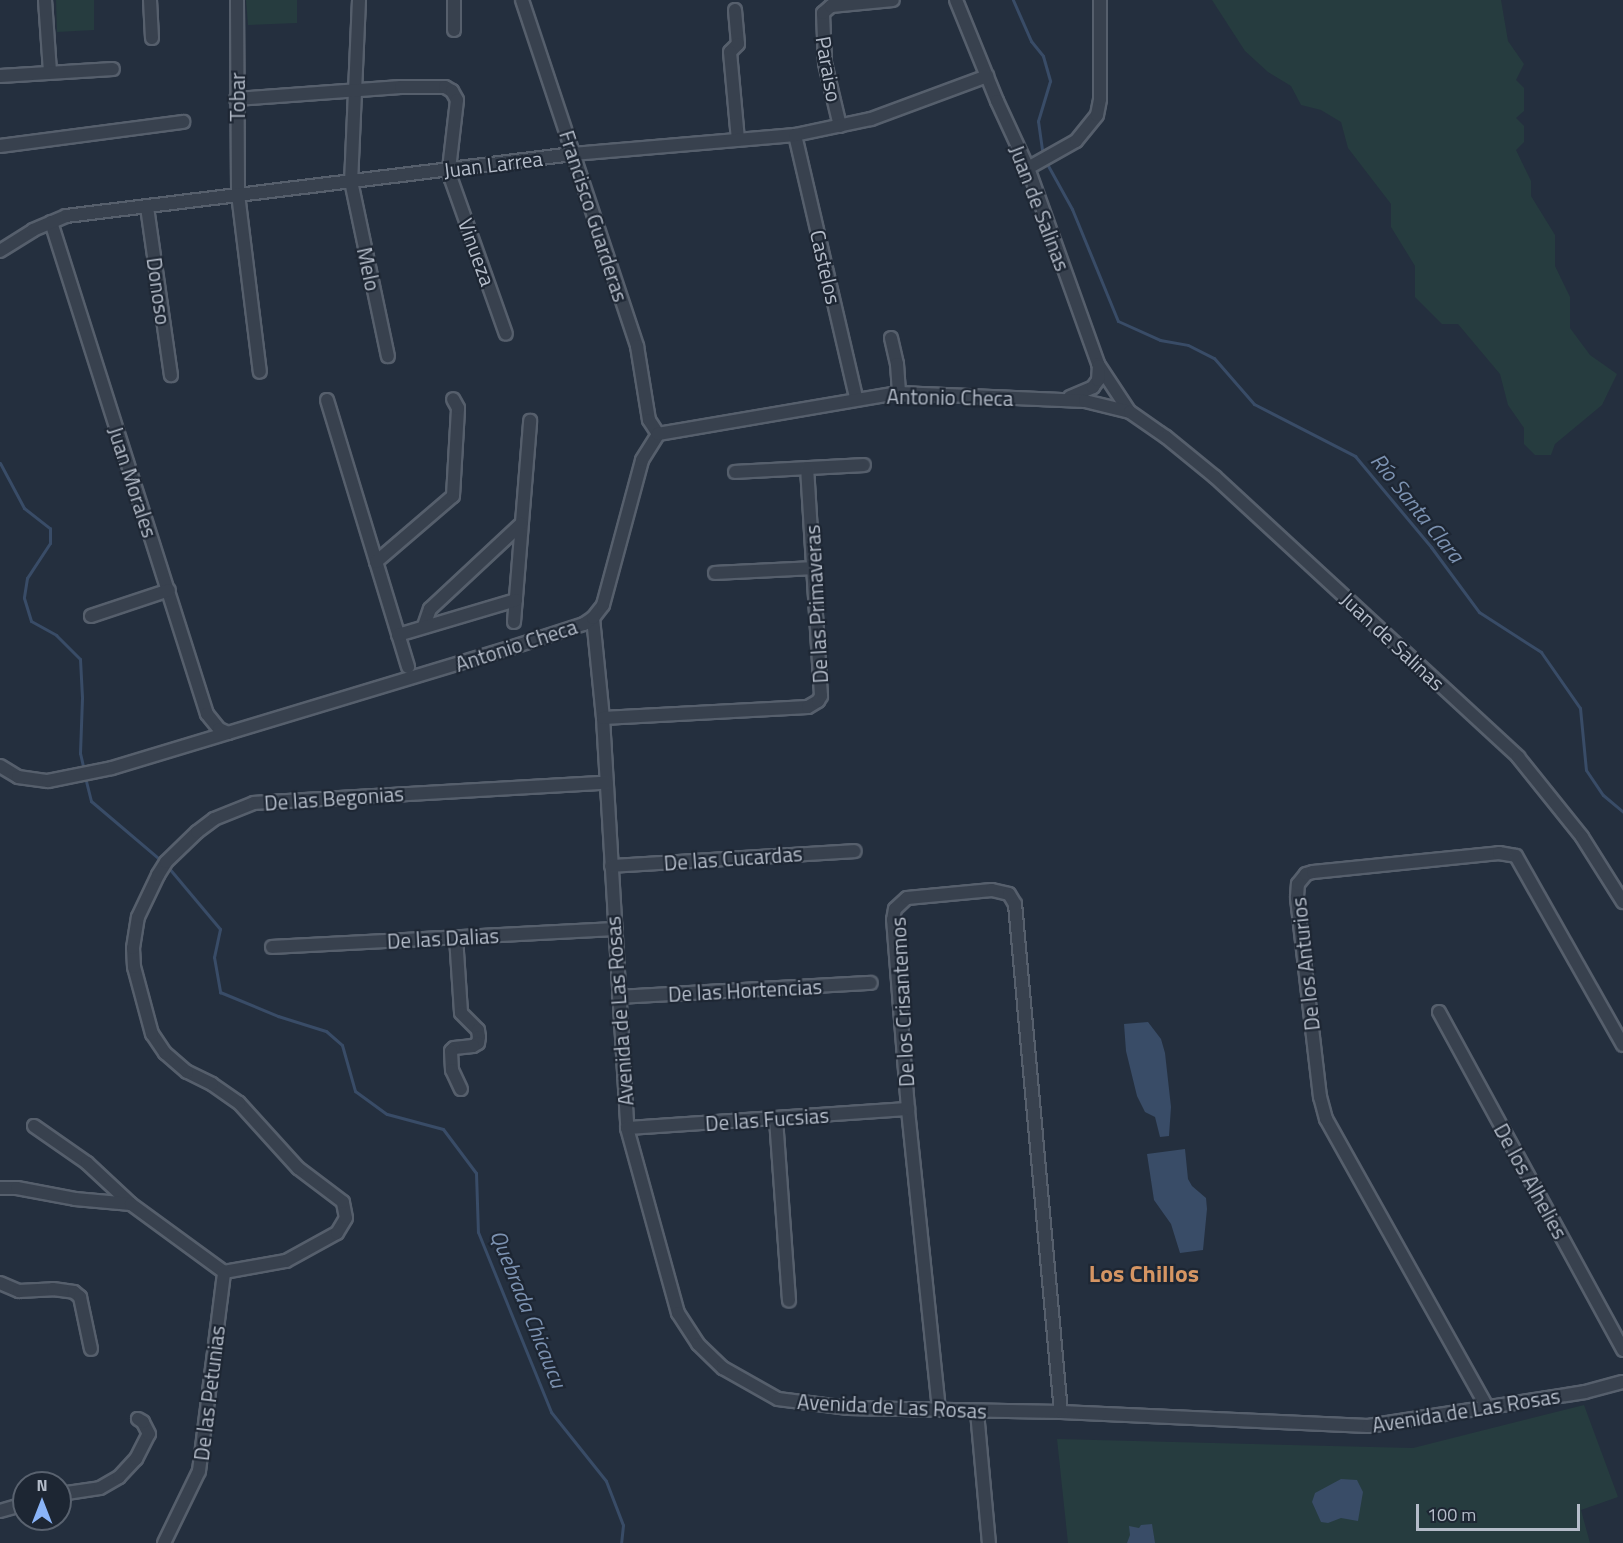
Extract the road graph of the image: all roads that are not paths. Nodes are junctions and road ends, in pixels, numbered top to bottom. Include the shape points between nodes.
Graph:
1 (45, 0) edge
2 (150, 0) edge
3 (237, 0) edge
4 (359, 0) edge
5 (454, 0) edge
6 (522, 0) edge
7 (893, 0) edge
8 (956, 0) edge
9 (1100, 0) edge
10 (735, 10) dead end
11 (454, 30) dead end
12 (152, 38) dead end
13 (113, 69) dead end
14 (51, 72) junction
15 (0, 76) edge
16 (987, 76) junction
17 (356, 91) junction
18 (236, 99) junction
19 (183, 122) dead end
20 (840, 126) junction
21 (795, 135) junction
22 (738, 140) junction
23 (0, 146) edge
24 (573, 154) junction
25 (1028, 168) junction
26 (449, 169) junction
27 (351, 181) junction
28 (238, 194) junction
29 (147, 207) junction
30 (51, 222) junction
31 (0, 251) edge
32 (506, 334) dead end
33 (891, 338) dead end
34 (388, 356) dead end
35 (1098, 364) junction
36 (260, 372) dead end
37 (171, 375) dead end
38 (899, 393) junction
39 (856, 398) junction
40 (453, 399) dead end
41 (327, 400) dead end
42 (1057, 400) junction
43 (1130, 412) junction
44 (530, 421) dead end
45 (658, 434) junction
46 (864, 465) dead end
47 (807, 468) junction
48 (735, 472) dead end
49 (521, 524) junction
50 (376, 562) junction
51 (814, 568) junction
52 (715, 573) dead end
53 (169, 590) junction
54 (516, 600) junction
55 (91, 616) dead end
56 (593, 618) junction
57 (424, 626) junction
58 (398, 635) junction
59 (510, 648) junction
60 (408, 667) dead end
61 (603, 718) junction
62 (228, 733) junction
63 (0, 766) edge
64 (606, 783) junction
65 (855, 850) dead end
66 (611, 866) junction
67 (1623, 902) edge
68 (614, 929) junction
69 (456, 937) junction
70 (272, 947) dead end
71 (871, 983) dead end
72 (618, 997) junction
73 (1439, 1011) dead end
74 (1623, 1045) edge
75 (461, 1089) dead end
76 (908, 1110) junction
77 (776, 1119) junction
78 (34, 1126) dead end
79 (627, 1128) junction
80 (0, 1188) edge
81 (131, 1204) junction
82 (224, 1272) junction
83 (0, 1283) edge
84 (789, 1301) dead end
85 (91, 1349) dead end
86 (1623, 1350) edge
87 (1623, 1382) edge
88 (1487, 1407) junction
89 (939, 1410) junction
90 (977, 1412) junction
91 (1061, 1412) junction
92 (138, 1419) dead end
93 (72, 1492) edge
94 (164, 1543) edge
95 (989, 1543) edge

1 - 14 street
2 - 12 street
3 - 18 street, Tobar
4 - 17 street, Melo
5 - 11 street
6 - 24 street, Francisco Guarderas
7 - 20 street, Paraiso via 831,6 823,13 825,63
8 - 16 street, Juan de Salinas
9 - 25 street via 1097,115 1076,141
10 - 22 street via 738,44 730,52
13 - 14 street
14 - 15 street
16 - 20 street, Juan Larrea via 890,113
16 - 25 street, Juan de Salinas
17 - 18 street
17 - 26 street via 445,87 452,91 457,100
17 - 27 street, Melo
18 - 28 street, Tobar
19 - 23 street
20 - 21 street, Juan Larrea
21 - 22 street, Juan Larrea
21 - 39 street, Castelos
22 - 24 street, Juan Larrea
24 - 26 street, Juan Larrea
24 - 45 street, Francisco Guarderas via 637,346 649,420
25 - 35 street, Juan de Salinas
26 - 27 street, Juan Larrea
26 - 32 street, Vinueza
27 - 28 street, Juan Larrea
27 - 34 street, Melo
28 - 29 street, Juan Larrea
28 - 36 street, Tobar
29 - 30 street, Juan Larrea via 66,216
29 - 37 street, Donoso
30 - 31 street, Juan Larrea
30 - 53 street, Juan Morales
33 - 38 street
35 - 42 street via 1098,380 1093,387
35 - 43 street, Juan de Salinas
38 - 39 street, Antonio Checa
38 - 42 street, Antonio Checa
39 - 45 street, Antonio Checa
40 - 50 street via 459,408 453,496
41 - 50 street
42 - 43 street, Juan de Salinas via 1097,402
43 - 67 street, Juan de Salinas via 1215,477 1518,757 1582,837
44 - 49 street
45 - 56 street, Antonio Checa via 642,460 603,606
46 - 47 street
47 - 48 street
47 - 51 street, De las Primaveras
49 - 54 street
49 - 57 street via 430,609
50 - 58 street
51 - 52 street
51 - 61 street, De las Primaveras via 821,696 815,704
53 - 55 street
53 - 62 street, Juan Morales via 207,714 219,729
54 - 57 street
54 - 59 street
56 - 59 street, Antonio Checa
56 - 61 street, Avenida de Las Rosas
57 - 58 street
58 - 60 street
59 - 62 street, Antonio Checa
61 - 64 street, Avenida de Las Rosas
62 - 63 street, Antonio Checa via 112,768 48,781 27,779
64 - 66 street, Avenida de Las Rosas
64 - 82 street, De las Begonias via 254,803 214,819 175,853 158,874 138,917 133,948 134,967 152,1034 165,1053 187,1072 239,1103 298,1168 343,1202 346,1218 337,1233 286,1261
65 - 66 street, De las Cucardas
66 - 68 street, Avenida de Las Rosas
68 - 69 street, De las Dalias
68 - 72 street, Avenida de Las Rosas
69 - 70 street, De las Dalias
69 - 75 street via 461,1013 478,1030 479,1037 473,1046 451,1051 452,1070
71 - 72 street, De las Hortencias
72 - 79 street, Avenida de Las Rosas
73 - 86 street, De los Alhelies
74 - 88 street, De los Anturios via 1516,856 1499,853 1313,872 1298,884 1320,1097 1326,1119
76 - 77 street, De las Fucsias
76 - 89 street, De los Crisantemos
76 - 91 street, De los Crisantemos via 895,909 907,898 1004,891 1015,904
77 - 79 street, De las Fucsias
77 - 84 street
78 - 81 street via 87,1163
79 - 89 street, Avenida de Las Rosas via 678,1313 698,1344 723,1368 778,1399 848,1408
80 - 81 street
81 - 82 street
82 - 94 street, De las Petunias via 200,1471
83 - 85 street via 19,1291 74,1292 80,1297
87 - 88 street, Avenida de Las Rosas
88 - 91 street, Avenida de Las Rosas via 1368,1426
89 - 90 street, Avenida de Las Rosas
90 - 91 street, Avenida de Las Rosas
90 - 95 street
92 - 93 street via 144,1422 149,1434 136,1459 119,1477 100,1488

